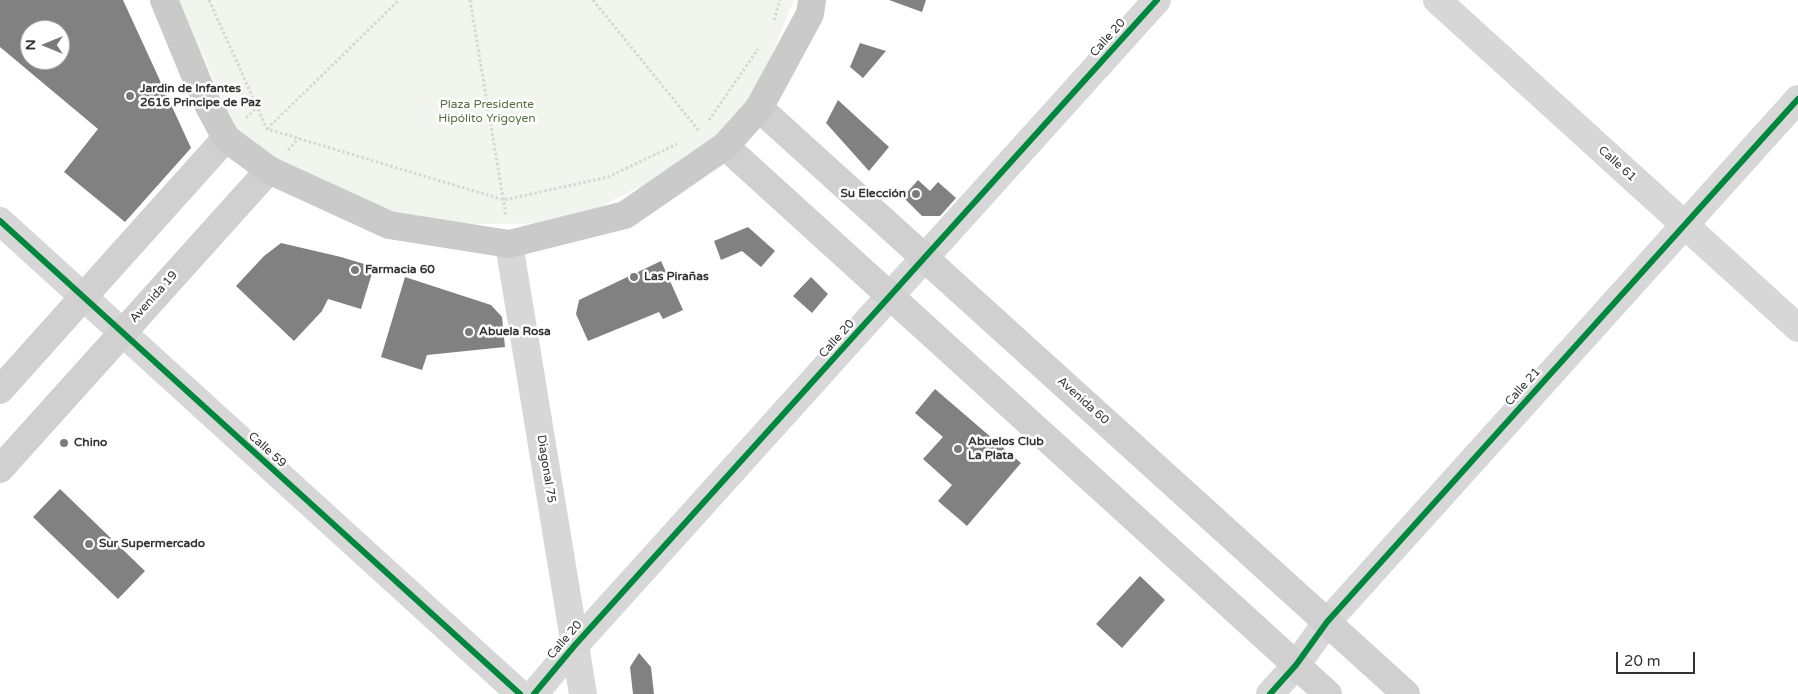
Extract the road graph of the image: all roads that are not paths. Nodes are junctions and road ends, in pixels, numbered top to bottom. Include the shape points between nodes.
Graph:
1 (164, 0) edge
2 (812, 0) edge
3 (1157, 0) edge
4 (1437, 0) edge
5 (1798, 99) edge
6 (760, 108) junction
7 (226, 138) junction
8 (725, 146) junction
9 (268, 170) junction
10 (0, 221) edge
11 (1684, 224) junction
12 (509, 244) junction
13 (925, 258) junction
14 (890, 297) junction
15 (83, 298) junction
16 (1798, 328) edge
17 (122, 333) junction
18 (0, 390) edge
19 (0, 469) edge
20 (1327, 622) junction
21 (575, 646) junction
22 (1296, 665) junction
23 (520, 694) edge
24 (534, 694) edge
25 (583, 694) edge
26 (1270, 694) edge
27 (1328, 694) edge
28 (1406, 694) edge

1 - 7 main road via 204,98
2 - 6 main road via 810,14
3 - 13 street, Calle 20
4 - 11 street, Calle 61
5 - 11 street, Calle 21
6 - 8 main road
6 - 13 main road, Avenida 60
7 - 9 main road
7 - 15 main road
8 - 12 main road via 625,215
8 - 14 main road
9 - 12 main road via 389,225
9 - 17 main road, Avenida 19
10 - 15 street, Calle 59
11 - 16 street, Calle 61
11 - 20 street, Calle 21
12 - 21 street, Diagonal 75
13 - 14 street, Calle 20
13 - 20 main road, Avenida 60
14 - 21 street, Calle 20
14 - 22 main road
15 - 17 street, Calle 59
15 - 18 main road
17 - 19 main road, Avenida 19
17 - 23 street, Calle 59
20 - 22 street, Calle 21
20 - 28 main road, Avenida 60
21 - 24 street, Calle 20
21 - 25 street, Diagonal 75
22 - 26 street, Calle 21
22 - 27 main road

